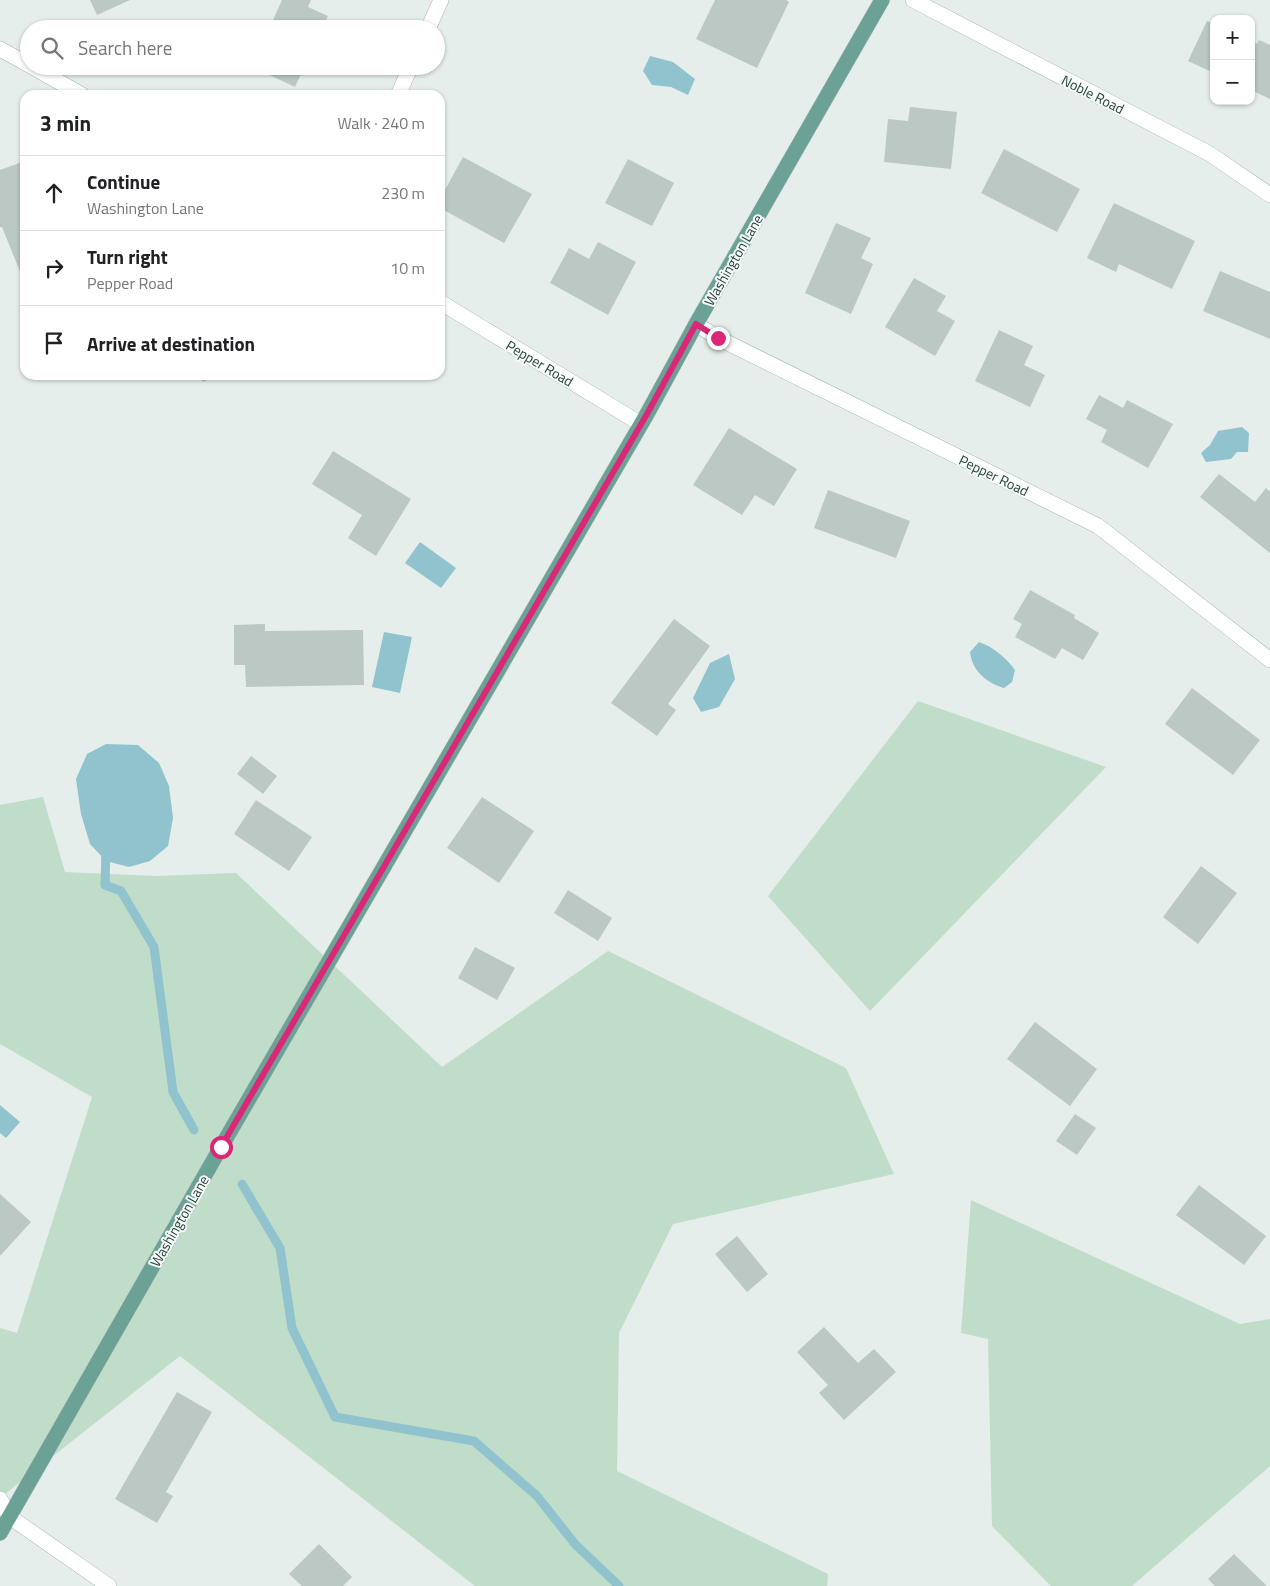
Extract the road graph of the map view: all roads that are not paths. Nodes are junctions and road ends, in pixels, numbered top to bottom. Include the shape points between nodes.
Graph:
1 (441, 0) edge
2 (882, 0) edge
3 (913, 0) edge
4 (432, 20) edge
5 (0, 49) edge
6 (20, 60) edge
7 (46, 75) edge
8 (407, 75) edge
9 (73, 90) edge
10 (400, 90) edge
11 (1270, 195) edge
12 (445, 305) edge
13 (696, 324) junction
14 (641, 424) junction
15 (1270, 660) edge
16 (0, 1499) edge
17 (10, 1517) junction
18 (0, 1533) edge
19 (108, 1586) edge

1 - 4 street
2 - 13 main road, Washington Lane
3 - 11 street, Noble Road via 1210,154
5 - 6 street
7 - 9 street
8 - 10 street
12 - 14 street, Pepper Road
13 - 14 main road, Washington Lane
13 - 15 street, Pepper Road via 718,338 1098,526
14 - 17 main road, Washington Lane
16 - 17 street
17 - 18 main road, Washington Lane
17 - 19 street

